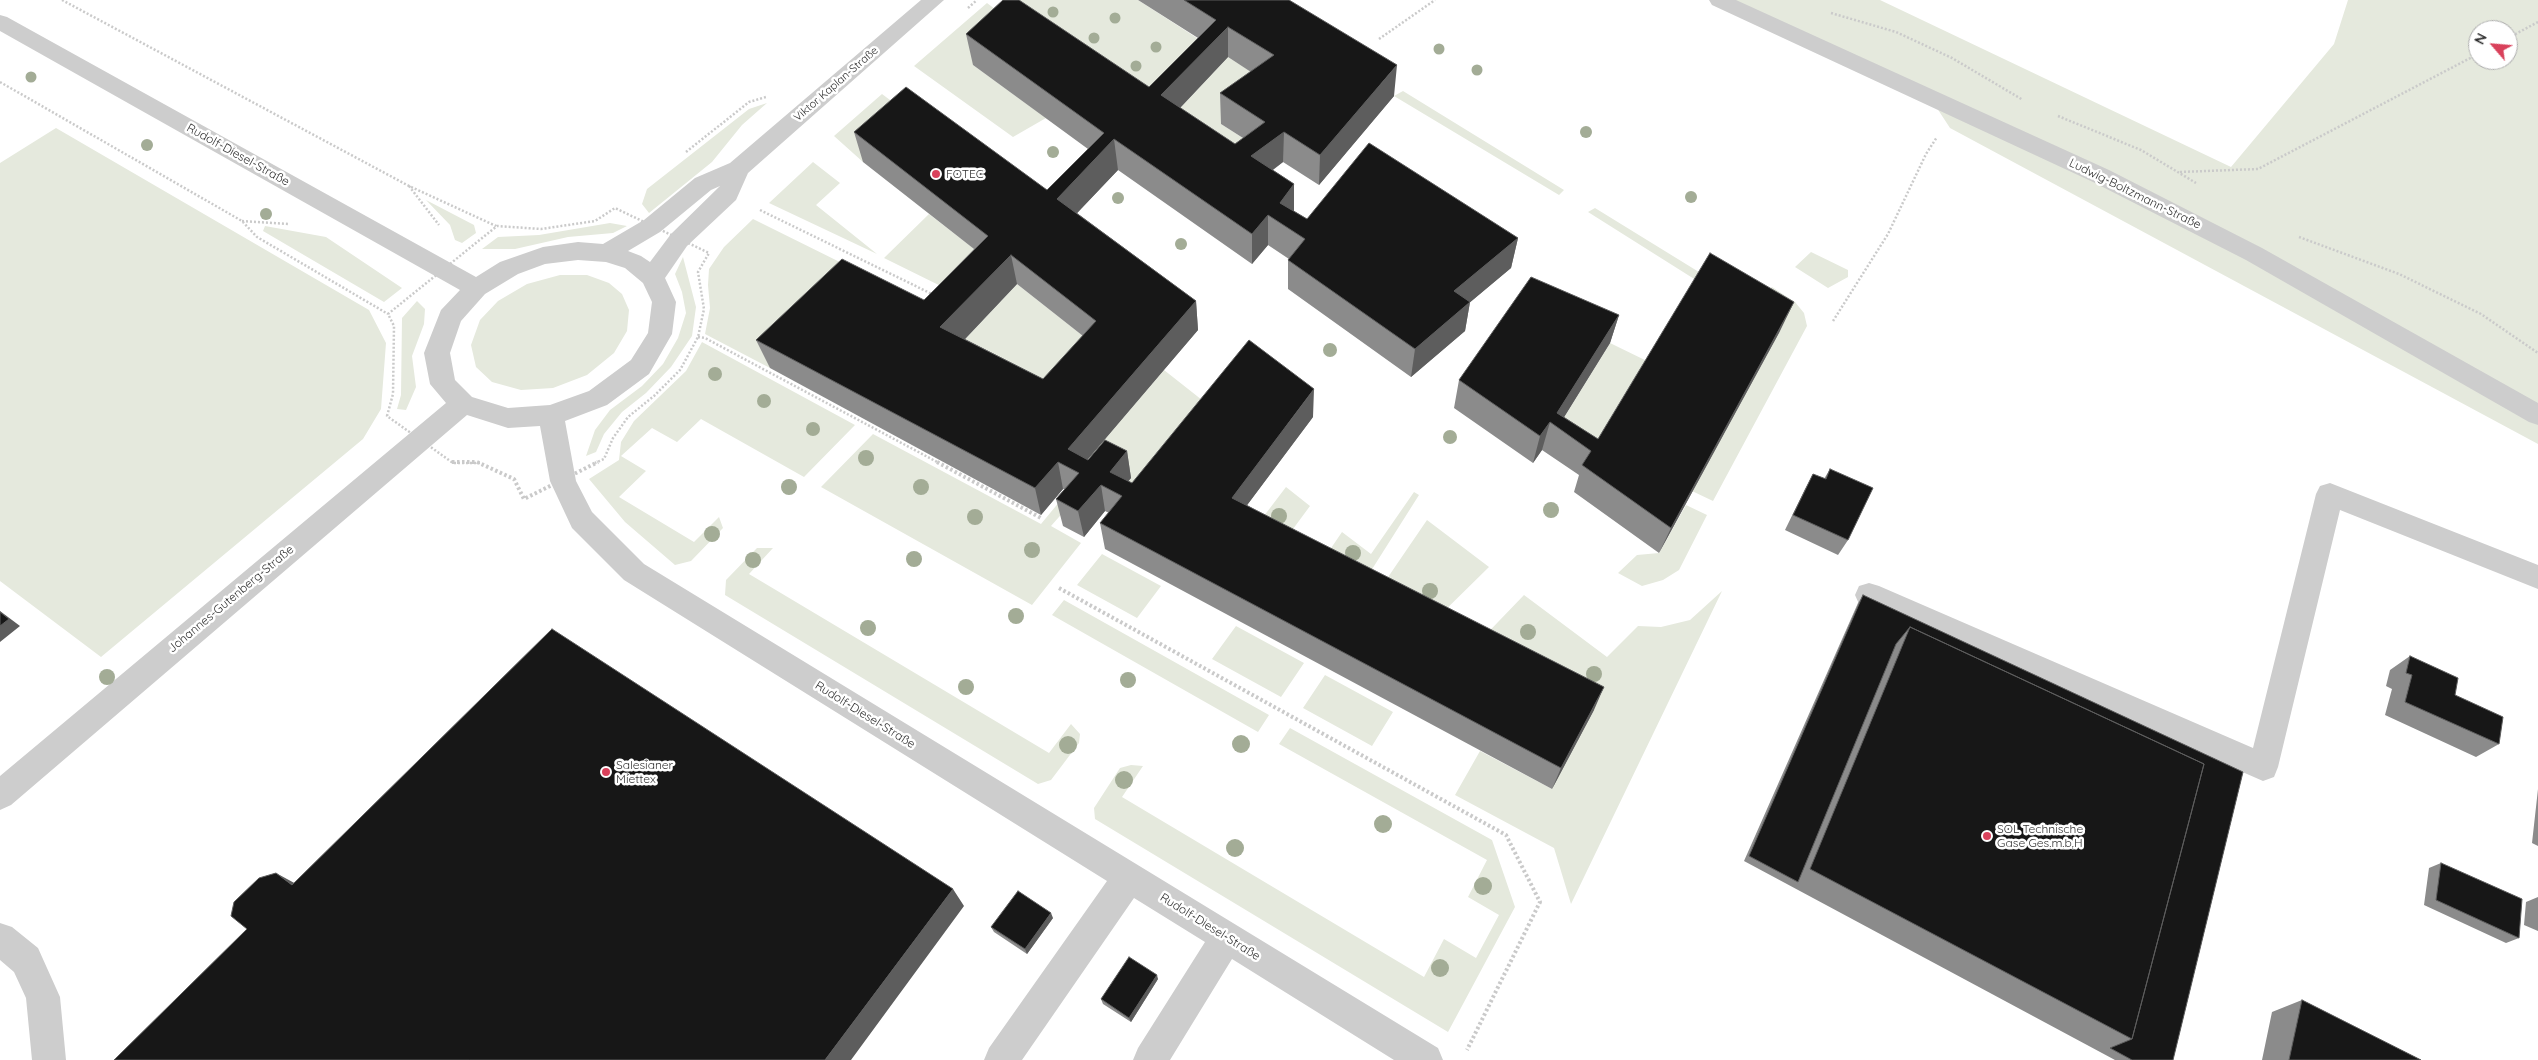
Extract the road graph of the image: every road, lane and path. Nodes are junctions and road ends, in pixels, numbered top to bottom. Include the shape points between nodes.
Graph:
1 (62, 0) edge
2 (934, 0) edge
3 (1435, 0) edge
4 (1719, 0) edge
5 (1831, 12) dead end
6 (0, 22) edge
7 (2538, 22) edge
8 (2518, 33) edge
9 (1379, 39) dead end
10 (2468, 59) edge
11 (0, 82) edge
12 (771, 96) dead end
13 (2030, 104) dead end
14 (1960, 112) junction
15 (2056, 115) dead end
16 (682, 155) dead end
17 (738, 169) junction
18 (2179, 172) junction
19 (2202, 186) dead end
20 (622, 202) dead end
21 (615, 208) junction
22 (757, 208) dead end
23 (497, 226) junction
24 (652, 226) junction
25 (2297, 236) dead end
26 (679, 240) junction
27 (607, 253) junction
28 (642, 269) junction
29 (442, 270) junction
30 (476, 288) junction
31 (941, 298) edge
32 (388, 314) junction
33 (1833, 321) dead end
34 (698, 337) junction
35 (2538, 353) edge
36 (463, 404) junction
37 (551, 415) junction
38 (2538, 415) edge
39 (420, 439) junction
40 (562, 481) junction
41 (1041, 518) edge
42 (2538, 577) edge
43 (1060, 588) dead end
44 (1869, 595) dead end
45 (0, 795) edge
46 (1129, 877) junction
47 (1227, 937) junction
48 (0, 939) edge
49 (1466, 1051) dead end
50 (49, 1060) edge
51 (1001, 1060) edge
52 (1150, 1060) edge
53 (1426, 1060) edge

1 - 23 path via 409,186
2 - 17 street, Viktor Kaplan-Straße
3 - 9 path
4 - 14 street, Ludwig-Boltzmann-Straße
5 - 13 path via 1896,32 1952,58
6 - 29 street, Rudolf-Diesel-Straße
7 - 8 path
10 - 18 path via 2258,169
11 - 32 path via 242,221 257,237
12 - 16 path via 749,102
14 - 33 path via 1944,126 1926,154 1888,234
14 - 38 street, Ludwig-Boltzmann-Straße via 2101,176 2254,254
15 - 18 path via 2141,150
17 - 24 street, Viktor Kaplan-Straße via 703,184
17 - 26 street, Viktor Kaplan-Straße via 728,194
18 - 19 path
20 - 21 path
21 - 23 path via 595,221 540,229
21 - 24 path
22 - 31 path
23 - 29 path
24 - 26 path
24 - 27 street, Viktor Kaplan-Straße
25 - 35 path via 2399,274 2481,314
26 - 28 street, Viktor Kaplan-Straße
26 - 34 path via 709,253 698,272 704,309
27 - 28 street
27 - 30 street via 578,251 543,256 509,268
28 - 37 street via 664,302 660,334 640,367 598,398
29 - 30 street, Rudolf-Diesel-Straße
29 - 32 path
30 - 36 street via 450,317 437,353 443,384
32 - 39 path via 394,326 393,394 387,416
34 - 40 path via 680,370 628,417 613,438 604,459
34 - 41 path
36 - 37 street via 508,418
36 - 39 street, Johannes-Gutenberg-Straße
37 - 40 street, Rudolf-Diesel-Straße
39 - 40 path via 453,463 477,462 514,479 524,499
39 - 45 street, Johannes-Gutenberg-Straße
40 - 46 street, Rudolf-Diesel-Straße via 582,520 634,572
42 - 44 street via 2330,494 2263,767
43 - 49 path via 1506,835 1540,902
46 - 47 street, Rudolf-Diesel-Straße
46 - 51 street
47 - 52 street
47 - 53 street, Rudolf-Diesel-Straße
48 - 50 street via 26,960 43,997

